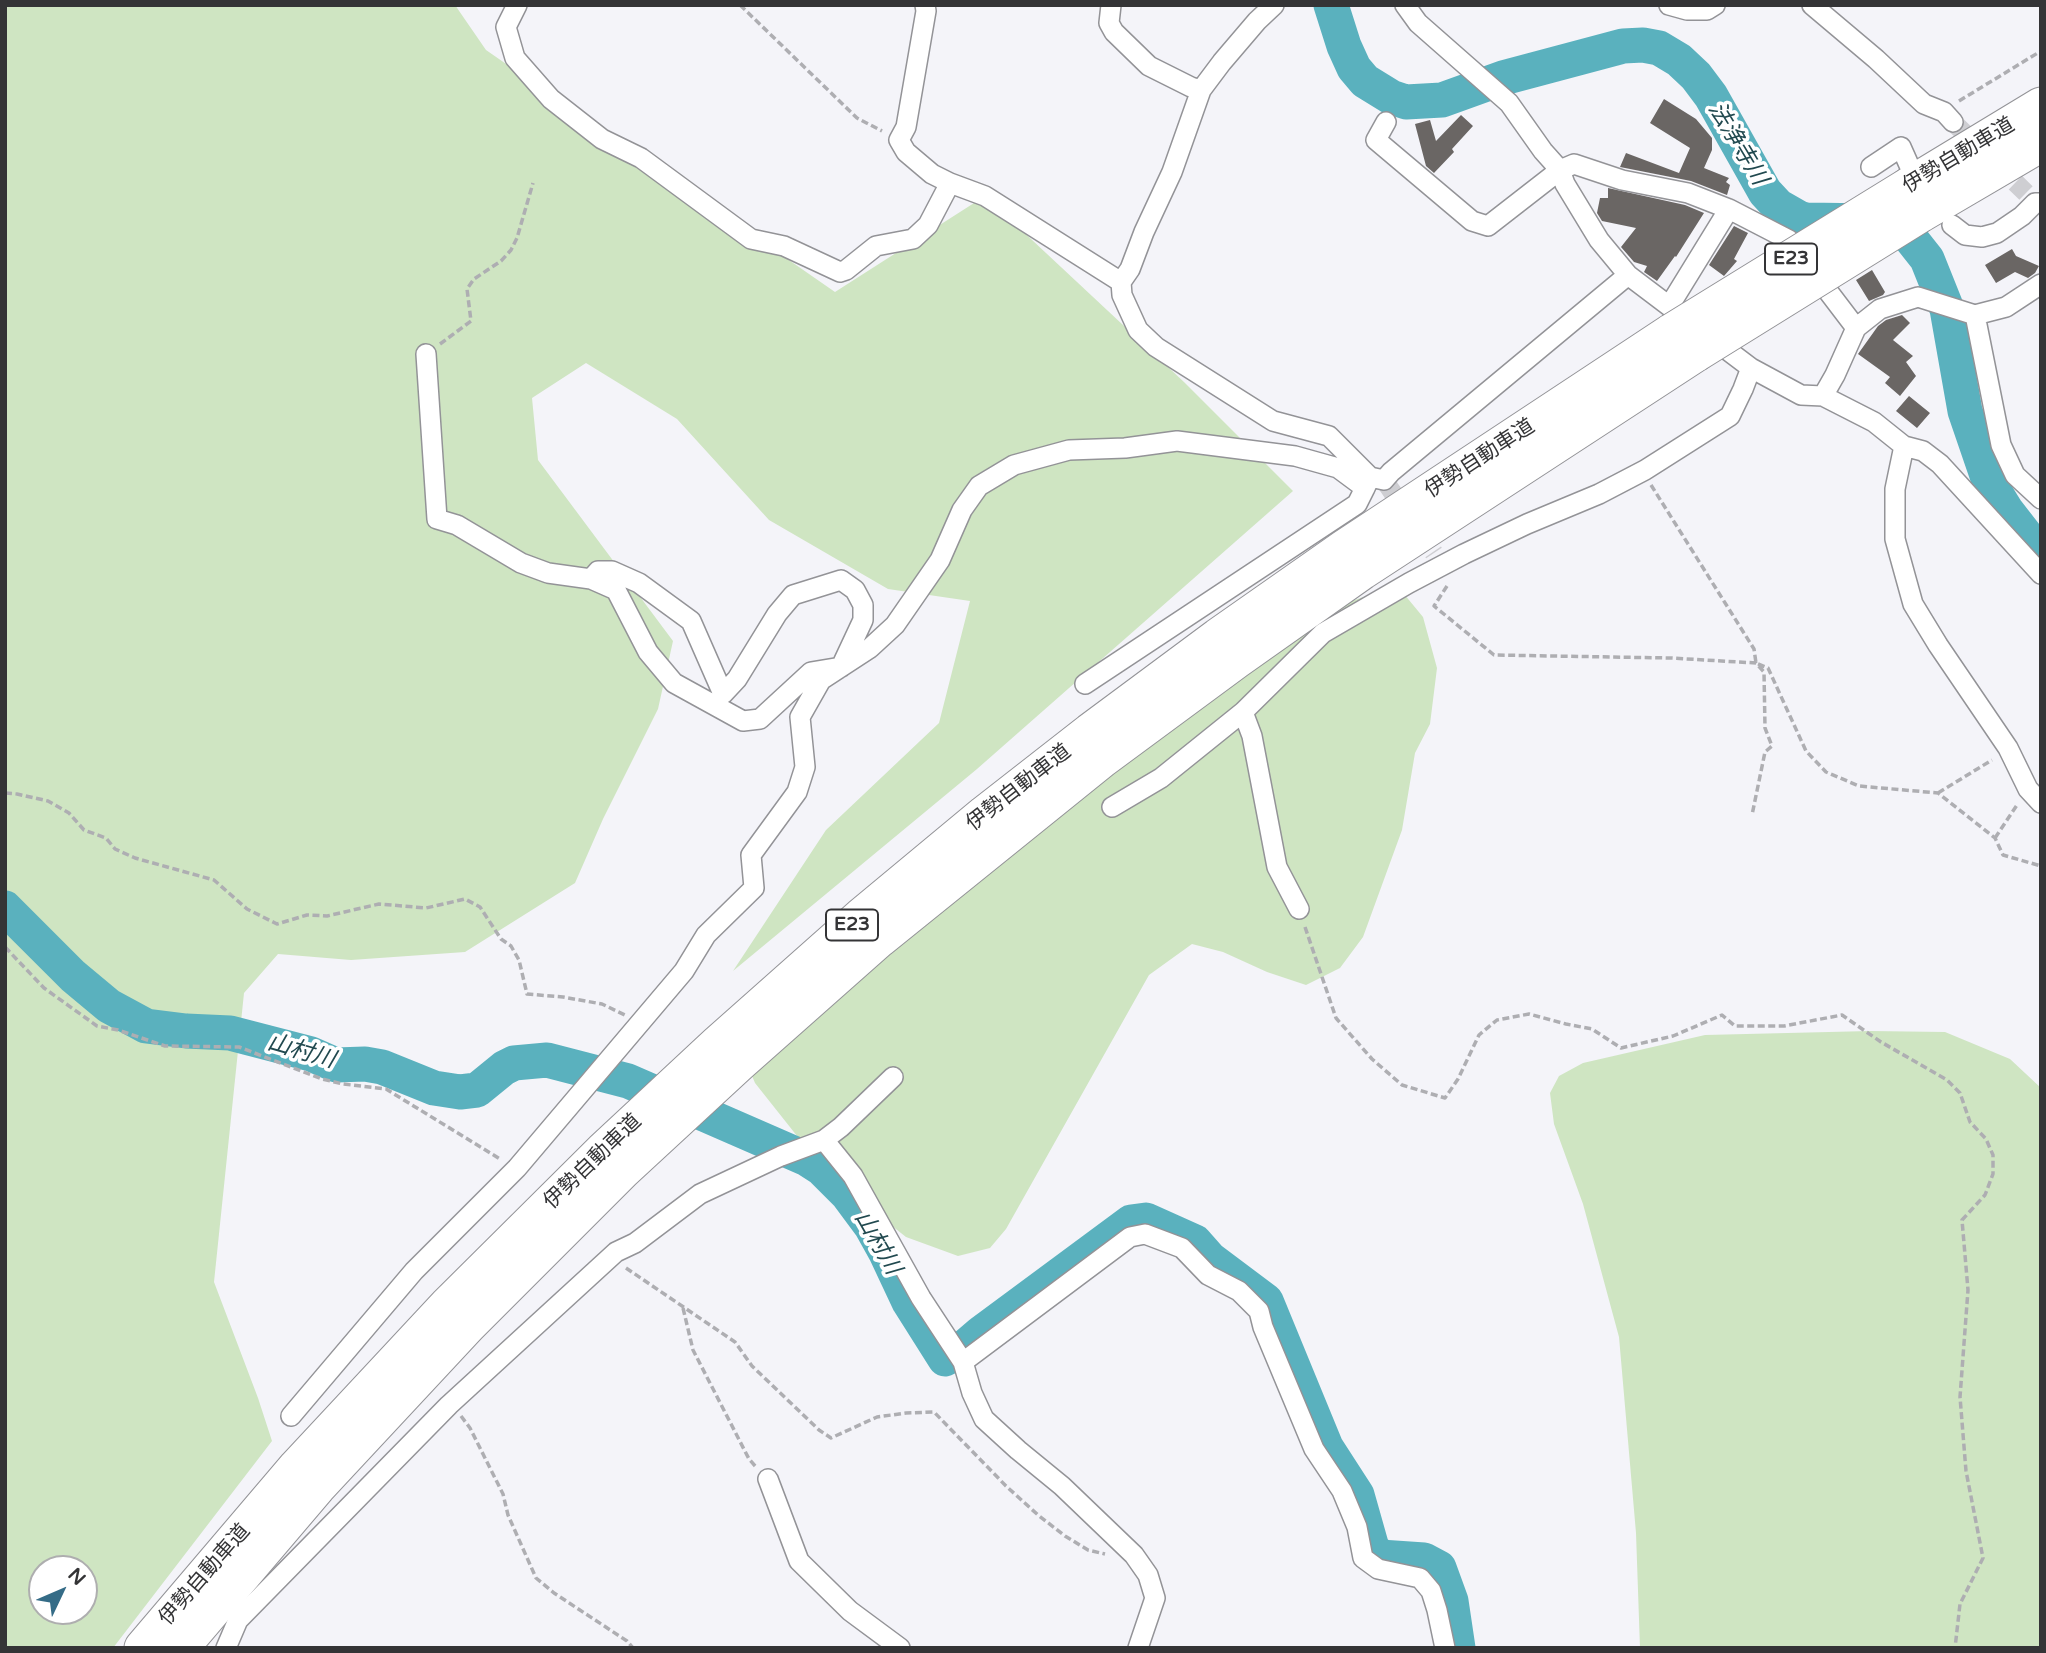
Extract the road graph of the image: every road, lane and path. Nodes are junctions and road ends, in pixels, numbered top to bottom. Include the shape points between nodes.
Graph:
1 (517, 5) edge
2 (740, 5) edge
3 (925, 5) edge
4 (1111, 5) edge
5 (1274, 5) edge
6 (1405, 5) edge
7 (1669, 5) edge
8 (1715, 5) edge
9 (1812, 5) edge
10 (2041, 51) edge
11 (1202, 90) junction
12 (2041, 106) edge
13 (1949, 117) joint
14 (1386, 122) dead end
15 (899, 140) junction
16 (2041, 143) edge
17 (1871, 167) dead end
18 (1560, 170) junction
19 (533, 183) dead end
20 (950, 183) junction
21 (1923, 197) junction
22 (2034, 200) edge
23 (1730, 209) junction
24 (1629, 275) junction
25 (1121, 282) junction
26 (2041, 284) edge
27 (1975, 315) junction
28 (1680, 328) junction
29 (1856, 328) junction
30 (426, 354) joint
31 (1751, 368) junction
32 (1823, 396) junction
33 (1904, 446) junction
34 (1644, 470) junction
35 (1367, 482) junction
36 (2041, 499) edge
37 (1440, 558) junction
38 (2041, 574) edge
39 (591, 579) junction
40 (1756, 663) junction
41 (841, 667) junction
42 (1084, 684) dead end
43 (720, 700) junction
44 (1243, 712) junction
45 (2008, 748) junction
46 (5, 793) edge
47 (1938, 793) junction
48 (2034, 796) edge
49 (1112, 807) dead end
50 (1752, 815) dead end
51 (1995, 838) junction
52 (2041, 866) edge
53 (1299, 909) joint
54 (5, 947) edge
55 (639, 1023) junction
56 (893, 1077) dead end
57 (824, 1140) junction
58 (517, 1168) junction
59 (616, 1252) junction
60 (683, 1308) junction
61 (963, 1362) junction
62 (449, 1405) junction
63 (291, 1416) dead end
64 (768, 1479) joint
65 (1134, 1555) junction
66 (143, 1648) edge
67 (180, 1648) edge
68 (226, 1648) edge
69 (633, 1648) edge
70 (900, 1648) edge
71 (1138, 1648) edge
72 (1444, 1648) edge
73 (1955, 1648) edge

1 - 20 street via 506,27 515,58 551,99 602,139 641,158 751,239 784,246 840,272 876,246 913,239 928,225
2 - 15 path via 857,118
3 - 15 street via 906,127
4 - 11 street via 1109,23 1114,32 1149,66
5 - 11 street
6 - 18 street via 1418,23 1509,103
7 - 8 street via 1707,10
9 - 13 street via 1924,104
10 - 13 path
11 - 25 street via 1172,172
12 - 21 highway, 伊勢自動車道 / E23
14 - 18 street via 1376,140 1472,222 1488,226
15 - 20 street via 932,174
16 - 21 highway, 伊勢自動車道 / E23 via 1957,194
17 - 21 street via 1901,147
18 - 23 street via 1574,164 1622,180 1688,193
18 - 24 street via 1599,240
19 - 30 path via 511,250 467,289 471,321
20 - 25 street via 985,196
21 - 22 street via 1965,235 1982,237 2022,216
21 - 28 highway, 伊勢自動車道 / E23, bridge
23 - 28 street
23 - 29 street via 1789,240
24 - 31 street
24 - 35 street via 1384,480
25 - 35 street via 1138,330 1156,347 1273,421 1329,436
26 - 27 street via 2006,307
27 - 29 street via 1918,297 1880,309
27 - 36 street via 2001,445 2015,475
28 - 66 highway, 伊勢自動車道 / E23 via 1218,637 1090,732 861,917 632,1124 448,1305 297,1467
28 - 67 highway, 伊勢自動車道 / E23 via 1362,571 1102,759 879,939 738,1063 468,1325 317,1487
29 - 32 street
30 - 39 street via 437,519 457,525 521,563 548,573
31 - 32 street via 1801,395
31 - 34 street via 1730,416
32 - 33 street via 1874,422
33 - 38 street via 1923,450 1940,464
33 - 45 street via 1895,489 1895,539 1913,604
34 - 37 street via 1599,494
34 - 40 path via 1754,649
35 - 41 street via 1295,456 1177,441 1069,450 1014,465 979,486 962,510 940,559 895,625
35 - 42 street via 1357,504
37 - 40 path via 1452,577 1434,606 1494,655
37 - 44 street via 1323,633
39 - 43 street via 616,590 648,652 674,682
39 - 43 street via 598,571 612,571 639,583 691,621
40 - 47 path via 1768,668 1807,751 1826,772 1859,786
40 - 50 path via 1764,672 1765,728 1772,746 1765,752
41 - 43 street via 811,673 760,719 743,721
41 - 43 street via 863,621 863,605 855,590 841,580 793,595
41 - 55 street via 821,680 800,717 806,767 797,792 751,855 754,888 706,935 684,971
44 - 49 street via 1161,778
44 - 53 street via 1252,736 1277,867
45 - 47 path
45 - 48 street
46 - 55 path via 48,801 69,813 84,830 106,838 115,849 135,858 214,880 247,909 276,924 379,904 426,908 465,900 480,907 511,946 527,994 601,1004
47 - 51 path
48 - 51 path
51 - 52 path via 2003,855
53 - 73 path via 1336,1018 1402,1086 1444,1098 1479,1035 1497,1020 1529,1014 1592,1029 1621,1048 1673,1036 1722,1015 1735,1026 1784,1026 1842,1015 1947,1080 1960,1093 1970,1122 1993,1154 1993,1174 1985,1195 1962,1220 1968,1290 1960,1397 1966,1471 1983,1558 1960,1604
54 - 58 path via 44,988 97,1026 165,1046 239,1047 322,1079 386,1089
55 - 58 street
56 - 57 street
57 - 59 street via 700,1194 635,1244
57 - 61 street via 853,1176
58 - 63 street via 414,1271
59 - 60 path via 619,1263
59 - 62 street
60 - 64 path via 693,1350 749,1459
60 - 65 path via 734,1342 752,1366 831,1438 877,1417 934,1412 1006,1486 1065,1536 1088,1550 1126,1560
61 - 65 street via 984,1419
61 - 72 street via 1130,1237 1145,1234 1182,1248 1208,1275 1239,1292 1259,1311 1314,1449 1342,1491 1357,1527 1363,1558 1378,1569 1420,1578 1431,1591
62 - 68 street via 238,1620
62 - 69 path via 483,1451 536,1578
64 - 70 street via 799,1561 850,1611
65 - 71 street via 1149,1575 1155,1598

